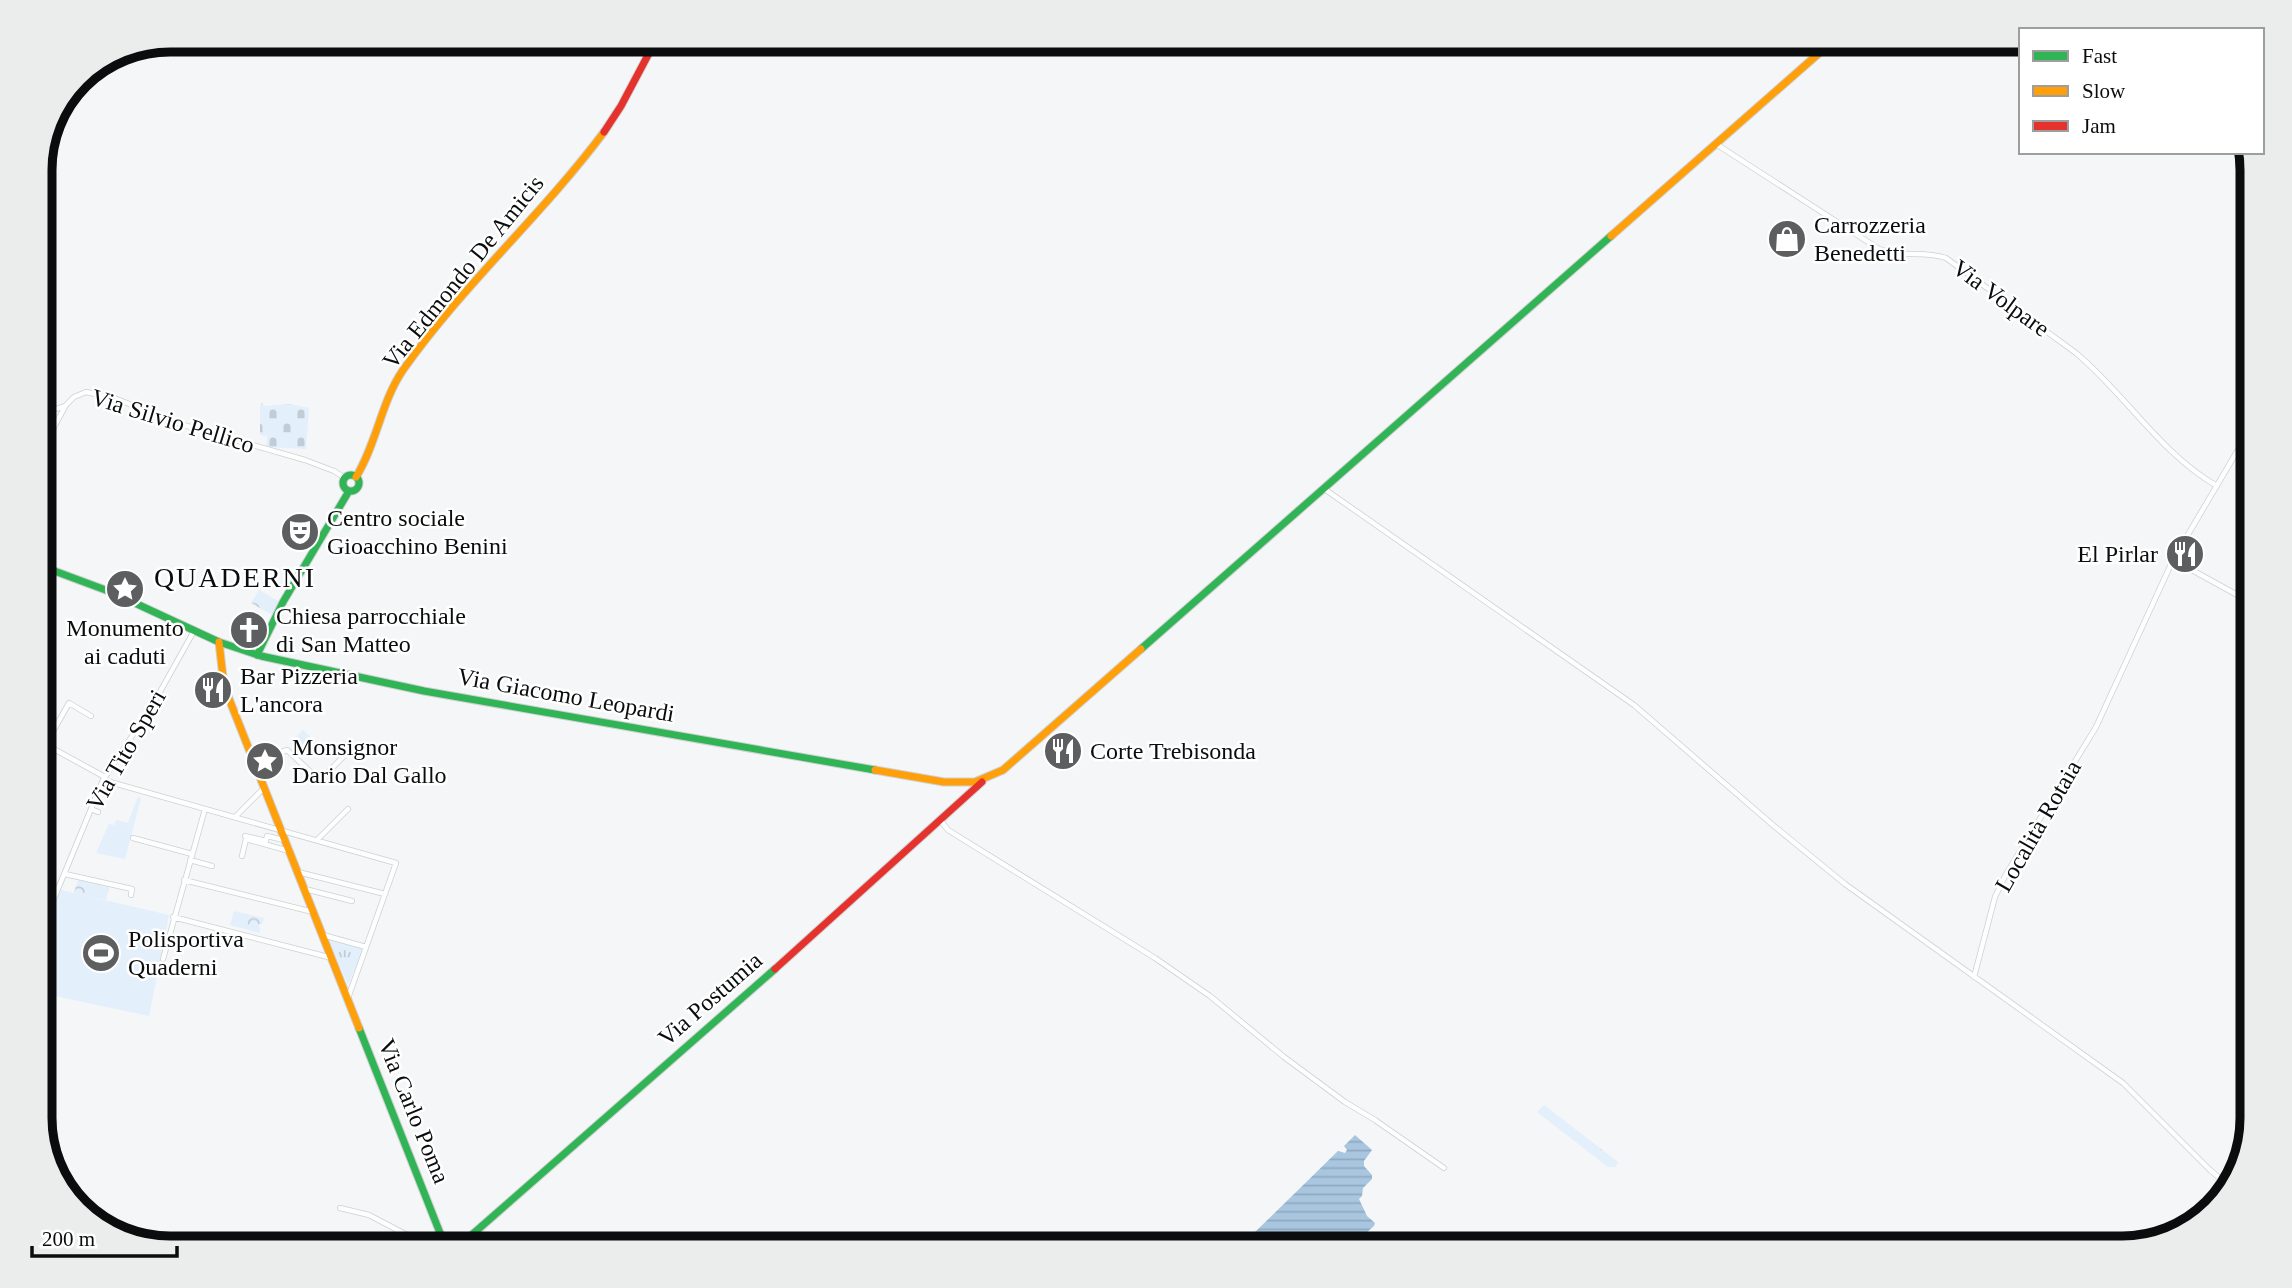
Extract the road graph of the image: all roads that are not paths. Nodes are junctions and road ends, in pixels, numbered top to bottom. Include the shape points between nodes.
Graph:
1 (649, 52) edge
2 (1820, 52) edge
3 (1716, 144) junction
4 (66, 405) junction
5 (53, 409) edge
6 (57, 409) junction
7 (61, 415) junction
8 (54, 419) junction
9 (53, 431) edge
10 (2239, 448) edge
11 (356, 477) junction
12 (345, 478) junction
13 (2217, 486) junction
14 (1323, 488) junction
15 (349, 491) junction
16 (2175, 555) junction
17 (53, 571) edge
18 (114, 593) junction
19 (2239, 596) edge
20 (128, 600) junction
21 (195, 630) junction
22 (219, 642) junction
23 (257, 655) junction
24 (91, 716) dead end
25 (53, 728) edge
26 (348, 746) dead end
27 (53, 749) edge
28 (258, 771) junction
29 (104, 779) junction
30 (986, 779) junction
31 (264, 788) junction
32 (205, 808) junction
33 (91, 809) junction
34 (348, 809) dead end
35 (98, 812) dead end
36 (235, 817) junction
37 (941, 821) junction
38 (281, 830) junction
39 (82, 832) junction
40 (88, 834) dead end
41 (245, 836) dead end
42 (133, 838) dead end
43 (316, 840) junction
44 (285, 841) junction
45 (290, 852) junction
46 (242, 856) dead end
47 (191, 857) junction
48 (212, 866) dead end
49 (298, 872) junction
50 (65, 874) junction
51 (184, 880) junction
52 (305, 889) junction
53 (384, 894) junction
54 (131, 895) dead end
55 (53, 901) edge
56 (352, 901) dead end
57 (314, 912) junction
58 (173, 917) junction
59 (323, 935) junction
60 (366, 947) junction
61 (332, 958) junction
62 (163, 959) dead end
63 (1974, 977) junction
64 (348, 998) junction
65 (1444, 1168) dead end
66 (2221, 1180) edge
67 (340, 1208) dead end
68 (472, 1233) junction
69 (408, 1236) edge
70 (441, 1236) edge
71 (463, 1236) edge
72 (469, 1236) edge

1 - 11 main road, Via Edmondo De Amicis via 598,140 401,374
2 - 3 main road, Via Postumia
3 - 13 street, Via Volpare via 1879,249 1946,258 2076,353 2190,469
3 - 14 main road, Via Postumia
4 - 6 street
4 - 7 street, Via Silvio Pellico
4 - 12 street, Via Silvio Pellico via 79,394 100,394
5 - 6 street
6 - 7 street
6 - 8 street
7 - 8 street, Via Silvio Pellico
8 - 9 street, Via Silvio Pellico
10 - 13 street
11 - 12 main road
11 - 15 main road via 357,488
12 - 15 main road via 343,485
13 - 16 street
14 - 30 main road, Via Postumia via 1003,770
14 - 63 street via 1634,705 1845,884
15 - 23 main road
16 - 19 street via 2190,569
16 - 63 street, Località Rotaia via 2086,745 2005,876
17 - 18 main road, Via Giacomo Leopardi
18 - 20 main road, Via Giacomo Leopardi
18 - 20 street via 120,580 127,578 135,584
20 - 21 main road, Via Giacomo Leopardi
21 - 22 main road, Via Giacomo Leopardi
21 - 29 street, Via Tito Speri
22 - 23 main road, Via Giacomo Leopardi
22 - 28 main road, Via Carlo Poma via 224,686
23 - 30 main road, Via Giacomo Leopardi via 440,693 944,782
24 - 25 street via 69,703
26 - 28 street via 322,778 287,750
27 - 29 street
28 - 31 main road, Via Carlo Poma
29 - 32 street
29 - 33 street, Via Tito Speri
30 - 37 main road, Via Postumia
31 - 36 street
31 - 38 main road, Via Carlo Poma
32 - 36 street
32 - 47 street
33 - 35 street
33 - 39 street, Via Tito Speri
34 - 43 street
36 - 38 street
37 - 65 street via 948,830 1155,958 1345,1102
37 - 68 main road, Via Postumia
38 - 43 street
38 - 44 main road, Via Carlo Poma
39 - 40 street
39 - 50 street, Via Tito Speri
41 - 44 street
42 - 47 street
43 - 53 street via 396,863
44 - 45 main road, Via Carlo Poma
45 - 46 street via 246,839
45 - 49 main road, Via Carlo Poma
47 - 48 street
47 - 51 street
49 - 52 main road, Via Carlo Poma
49 - 53 street
50 - 54 street via 132,889
50 - 55 street, Via Tito Speri
51 - 57 street
51 - 58 street
52 - 56 street
52 - 57 main road, Via Carlo Poma
53 - 60 street
57 - 59 main road, Via Carlo Poma
58 - 61 street
58 - 62 street
59 - 60 street
59 - 61 main road, Via Carlo Poma
60 - 64 street
61 - 64 main road, Via Carlo Poma
63 - 66 street via 2123,1083
64 - 70 main road, Via Carlo Poma
67 - 69 street via 369,1215
68 - 71 main road
68 - 72 main road, Via Postumia

